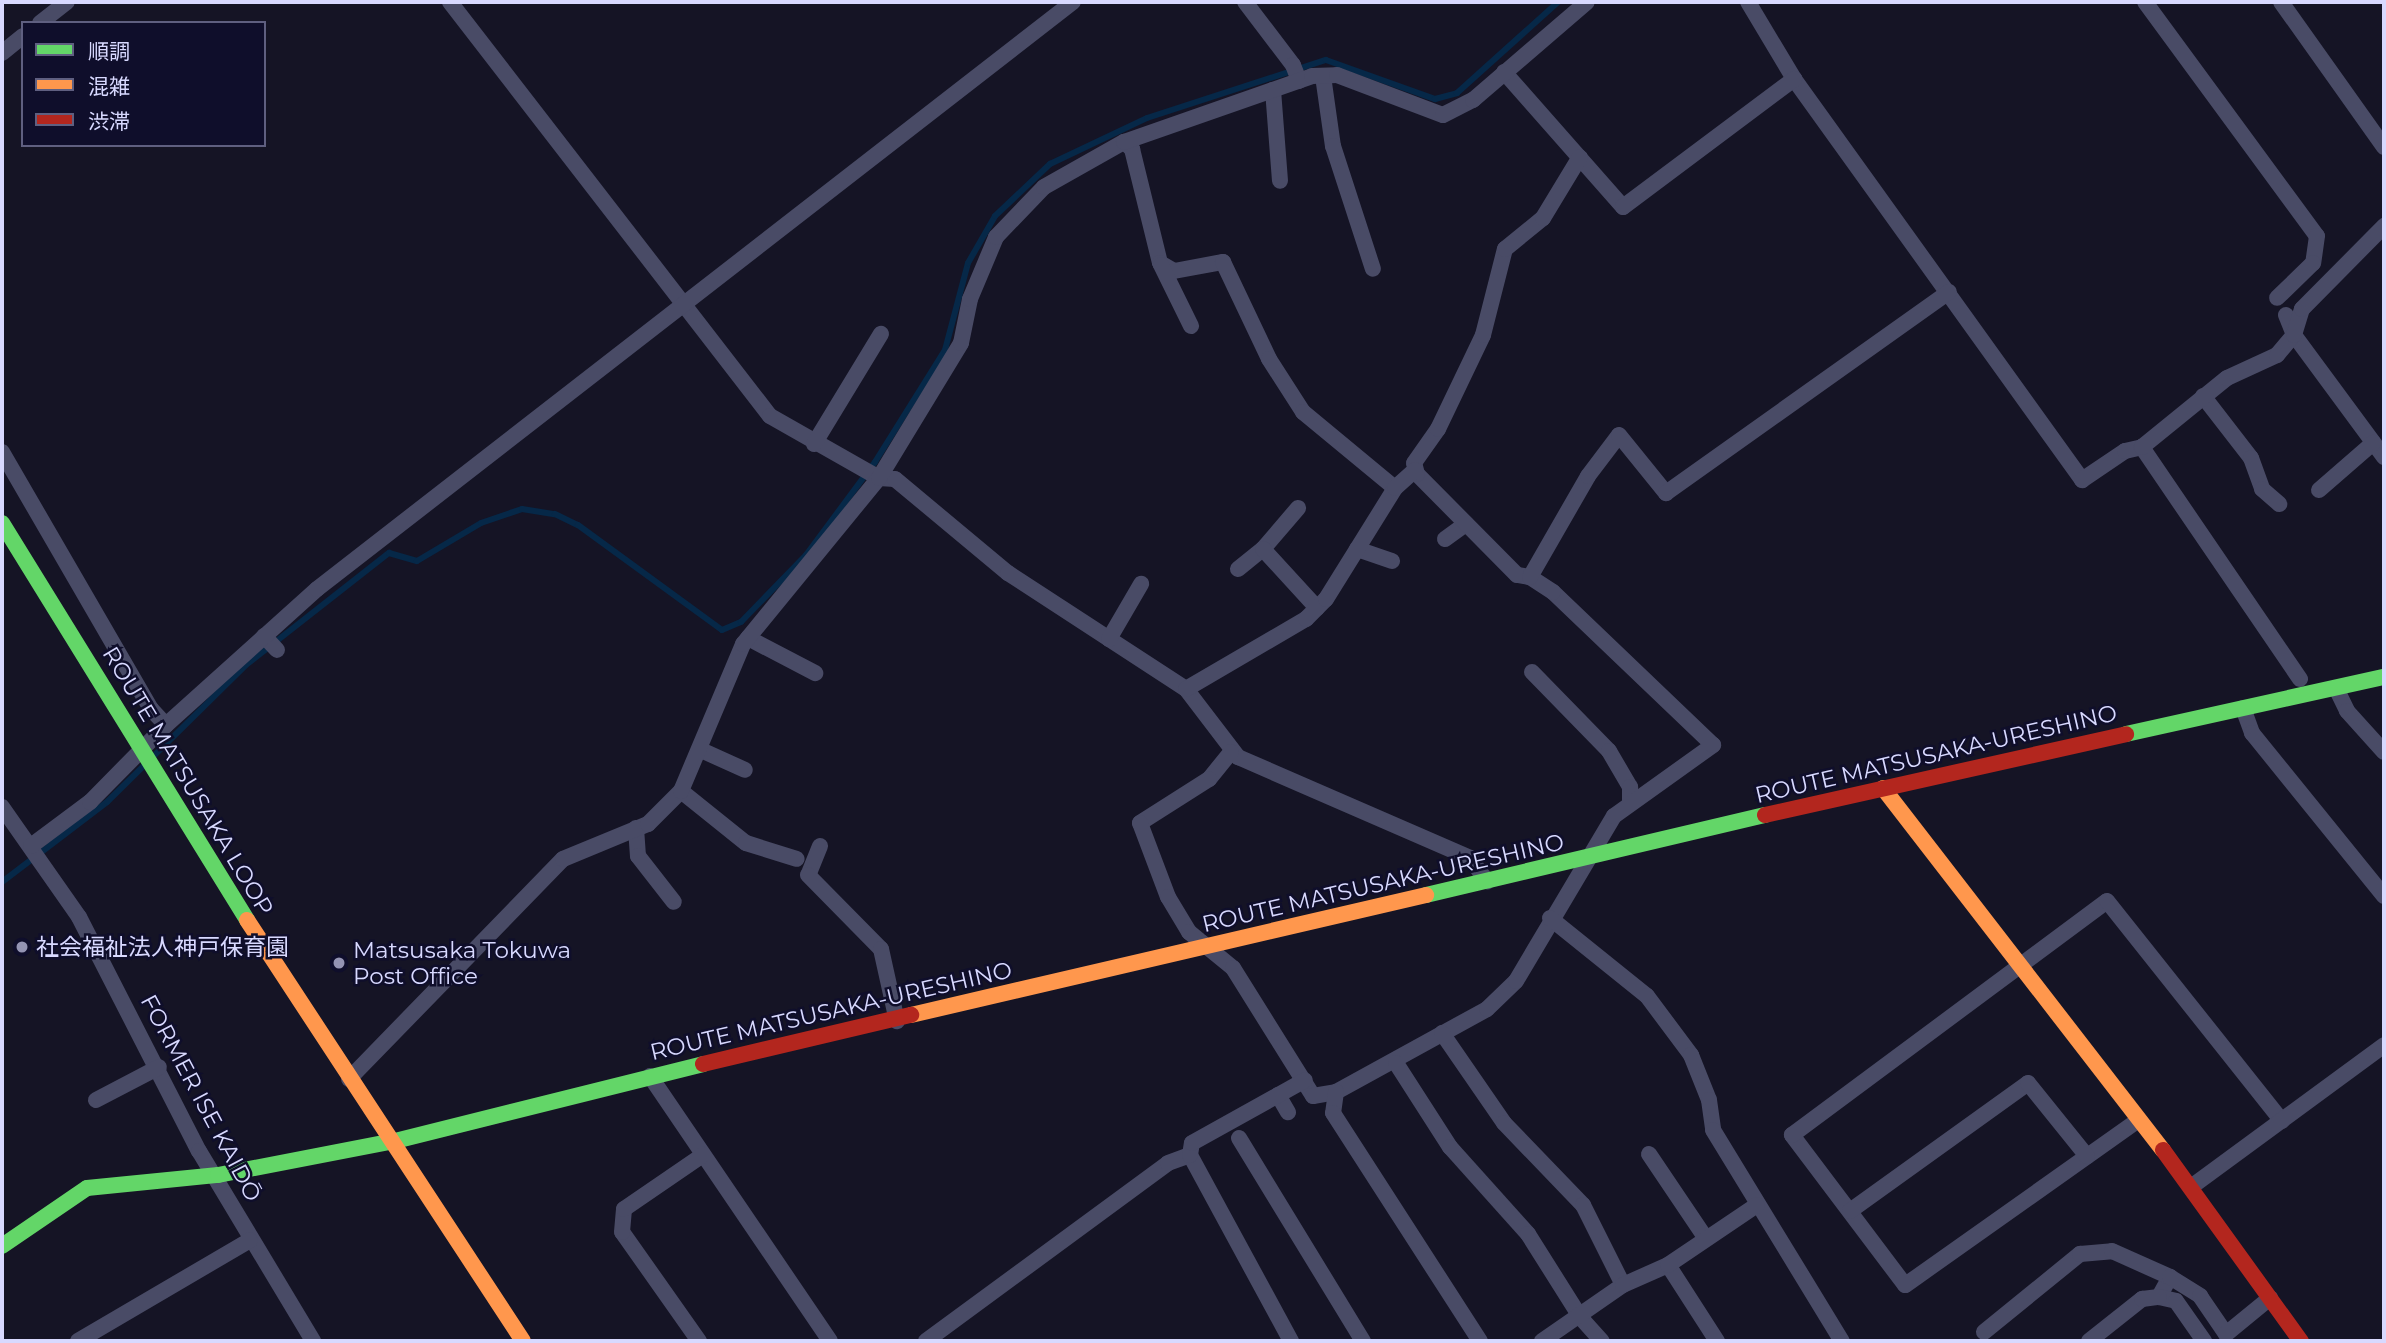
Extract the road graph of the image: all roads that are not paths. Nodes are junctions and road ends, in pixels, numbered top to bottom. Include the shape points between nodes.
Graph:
1 (67, 2) edge
2 (450, 2) edge
3 (1073, 2) edge
4 (1245, 2) edge
5 (1587, 2) edge
6 (1748, 2) edge
7 (2145, 2) edge
8 (2281, 2) edge
9 (43, 21) edge
10 (21, 38) edge
11 (2, 52) edge
12 (1504, 72) junction
13 (1323, 76) junction
14 (1794, 79) junction
15 (1299, 81) junction
16 (1273, 90) junction
17 (1124, 142) junction
18 (2384, 147) edge
19 (1580, 157) junction
20 (1280, 181) dead end
21 (2384, 226) edge
22 (1160, 263) junction
23 (1373, 269) dead end
24 (1949, 292) junction
25 (2277, 298) dead end
26 (685, 304) junction
27 (2286, 315) dead end
28 (1191, 326) dead end
29 (881, 334) dead end
30 (2294, 335) junction
31 (2203, 396) junction
32 (2373, 443) junction
33 (814, 444) junction
34 (2142, 447) junction
35 (2, 452) edge
36 (2384, 457) edge
37 (1415, 470) junction
38 (879, 478) junction
39 (1395, 488) junction
40 (2319, 490) dead end
41 (2279, 504) dead end
42 (1298, 508) dead end
43 (2, 523) edge
44 (1466, 524) junction
45 (1445, 539) dead end
46 (1263, 549) junction
47 (1357, 549) junction
48 (1392, 561) dead end
49 (1238, 569) dead end
50 (1530, 577) junction
51 (1141, 584) dead end
52 (1317, 608) junction
53 (264, 636) junction
54 (748, 638) junction
55 (1109, 639) junction
56 (277, 650) dead end
57 (1531, 672) dead end
58 (815, 673) dead end
59 (2384, 677) edge
60 (2300, 679) dead end
61 (2336, 688) junction
62 (1186, 689) junction
63 (2243, 708) junction
64 (166, 724) junction
65 (144, 749) junction
66 (701, 750) junction
67 (1231, 752) junction
68 (2384, 752) edge
69 (745, 770) dead end
70 (1883, 788) junction
71 (681, 791) junction
72 (1630, 800) junction
73 (2, 807) edge
74 (636, 828) junction
75 (31, 846) junction
76 (820, 846) dead end
77 (797, 859) dead end
78 (1584, 860) junction
79 (1487, 881) junction
80 (2384, 896) edge
81 (674, 902) dead end
82 (1550, 918) junction
83 (1208, 948) junction
84 (2024, 967) junction
85 (897, 1021) junction
86 (1443, 1033) junction
87 (2384, 1045) edge
88 (1396, 1063) junction
89 (159, 1067) junction
90 (650, 1076) junction
91 (349, 1079) junction
92 (1305, 1080) junction
93 (1336, 1092) junction
94 (1278, 1095) junction
95 (96, 1100) dead end
96 (1288, 1112) dead end
97 (2137, 1121) junction
98 (2282, 1121) junction
99 (1239, 1138) dead end
100 (395, 1141) junction
101 (1649, 1154) dead end
102 (703, 1155) junction
103 (1189, 1155) junction
104 (2087, 1156) junction
105 (218, 1175) junction
106 (2191, 1187) junction
107 (1757, 1205) junction
108 (1850, 1211) junction
109 (1705, 1237) junction
110 (250, 1240) junction
111 (2, 1246) edge
112 (1668, 1265) junction
113 (2170, 1277) junction
114 (1623, 1285) junction
115 (2159, 1297) junction
116 (2270, 1298) junction
117 (1581, 1318) junction
118 (1984, 1332) dead end
119 (2200, 1339) edge
120 (78, 1341) edge
121 (313, 1341) edge
122 (523, 1341) edge
123 (699, 1341) edge
124 (831, 1341) edge
125 (926, 1341) edge
126 (1291, 1341) edge
127 (1363, 1341) edge
128 (1480, 1341) edge
129 (1542, 1341) edge
130 (1602, 1341) edge
131 (1717, 1341) edge
132 (1842, 1341) edge
133 (2089, 1341) edge
134 (2301, 1341) edge

1 - 9 street
2 - 26 street
3 - 26 street
4 - 15 street via 1293,65
5 - 12 street
6 - 14 street
7 - 25 street via 2317,236 2313,262
8 - 18 street
10 - 11 street
12 - 13 street via 1473,100 1443,114 1337,75
12 - 19 street
13 - 15 street
13 - 23 street via 1333,146
14 - 19 street via 1623,207
14 - 24 street
15 - 16 street
16 - 17 street
16 - 20 street
17 - 22 street via 1132,149
17 - 38 street via 1044,187 996,237 970,299 961,343
19 - 37 street via 1543,218 1506,249 1483,335 1438,429 1414,463
21 - 30 street via 2302,309
22 - 28 street
22 - 39 street via 1174,271 1223,262 1269,359 1303,412
24 - 34 street via 2082,480 2125,451
24 - 50 street via 1666,493 1619,435 1588,475
26 - 33 street via 770,416
26 - 53 street via 317,589
27 - 30 street
29 - 33 street
30 - 31 street via 2277,355
30 - 32 street
31 - 34 street
31 - 41 street via 2251,458 2262,489
32 - 36 street
32 - 40 street
33 - 38 street
34 - 60 street
35 - 64 street via 151,709
37 - 39 street
37 - 44 street
38 - 54 street
38 - 55 street via 895,479 1009,573
39 - 47 street
42 - 46 street
43 - 65 main road, ROUTE MATSUSAKA LOOP
44 - 45 street
44 - 50 street via 1517,575
46 - 49 street
46 - 52 street
47 - 48 street
47 - 52 street
50 - 72 street via 1553,592 1713,745
51 - 55 street
52 - 62 street
53 - 56 street
53 - 64 street
54 - 58 street
54 - 66 street
55 - 62 street
57 - 72 street via 1609,751 1630,787
59 - 61 main road, ROUTE MATSUSAKA-URESHINO
61 - 63 main road, ROUTE MATSUSAKA-URESHINO
61 - 68 street via 2347,710
62 - 67 street
63 - 70 main road, ROUTE MATSUSAKA-URESHINO
63 - 80 street via 2252,733
64 - 65 street
65 - 75 street via 90,802
65 - 91 main road, ROUTE MATSUSAKA LOOP
66 - 69 street
66 - 71 street
67 - 79 street via 1470,858
67 - 83 street via 1209,779 1140,823 1168,897 1189,932
70 - 78 main road, ROUTE MATSUSAKA-URESHINO
70 - 84 main road
71 - 74 street via 648,824
71 - 77 street via 746,843
72 - 78 street
73 - 75 street, FORMER ISE KAIDŌ
74 - 81 street via 638,856
74 - 91 street via 563,859
75 - 89 street, FORMER ISE KAIDŌ via 79,917
76 - 85 street via 808,875 881,950
78 - 79 main road, ROUTE MATSUSAKA-URESHINO
78 - 82 street
79 - 83 main road, ROUTE MATSUSAKA-URESHINO
82 - 86 street via 1516,982 1487,1009
82 - 107 street via 1647,996 1691,1055 1709,1100 1713,1130
83 - 85 main road, ROUTE MATSUSAKA-URESHINO
83 - 92 street via 1233,968
84 - 97 main road
84 - 98 street via 2107,901
84 - 108 street via 1792,1135
85 - 90 main road, ROUTE MATSUSAKA-URESHINO
86 - 88 street
86 - 114 street via 1504,1123 1583,1205
87 - 98 street
88 - 93 street
88 - 117 street via 1450,1147 1528,1234
89 - 95 street
89 - 105 street, FORMER ISE KAIDŌ via 199,1151
90 - 100 main road, ROUTE MATSUSAKA-URESHINO
90 - 102 street
91 - 100 main road, ROUTE MATSUSAKA LOOP
92 - 93 street via 1313,1096
92 - 94 street
93 - 128 street via 1333,1113
94 - 96 street
94 - 103 street via 1192,1143
97 - 104 street
97 - 106 main road
98 - 106 street
99 - 127 street
100 - 105 main road, ROUTE MATSUSAKA-URESHINO
100 - 122 main road, ROUTE MATSUSAKA LOOP
101 - 109 street
102 - 123 street via 624,1209 622,1232
102 - 124 street
103 - 125 street via 1168,1163
103 - 126 street
104 - 108 street via 2028,1083
104 - 108 street via 1905,1285
105 - 110 street, FORMER ISE KAIDŌ
105 - 111 main road, ROUTE MATSUSAKA-URESHINO via 87,1188
106 - 116 main road
107 - 109 street
107 - 132 street
109 - 112 street
110 - 120 street
110 - 121 street, FORMER ISE KAIDŌ
112 - 114 street
112 - 131 street
113 - 115 street
113 - 116 street via 2200,1296 2226,1334
113 - 118 street via 2112,1251 2080,1254
114 - 117 street
115 - 119 street via 2176,1301
115 - 133 street via 2142,1299
116 - 134 main road
117 - 129 street
117 - 130 street

